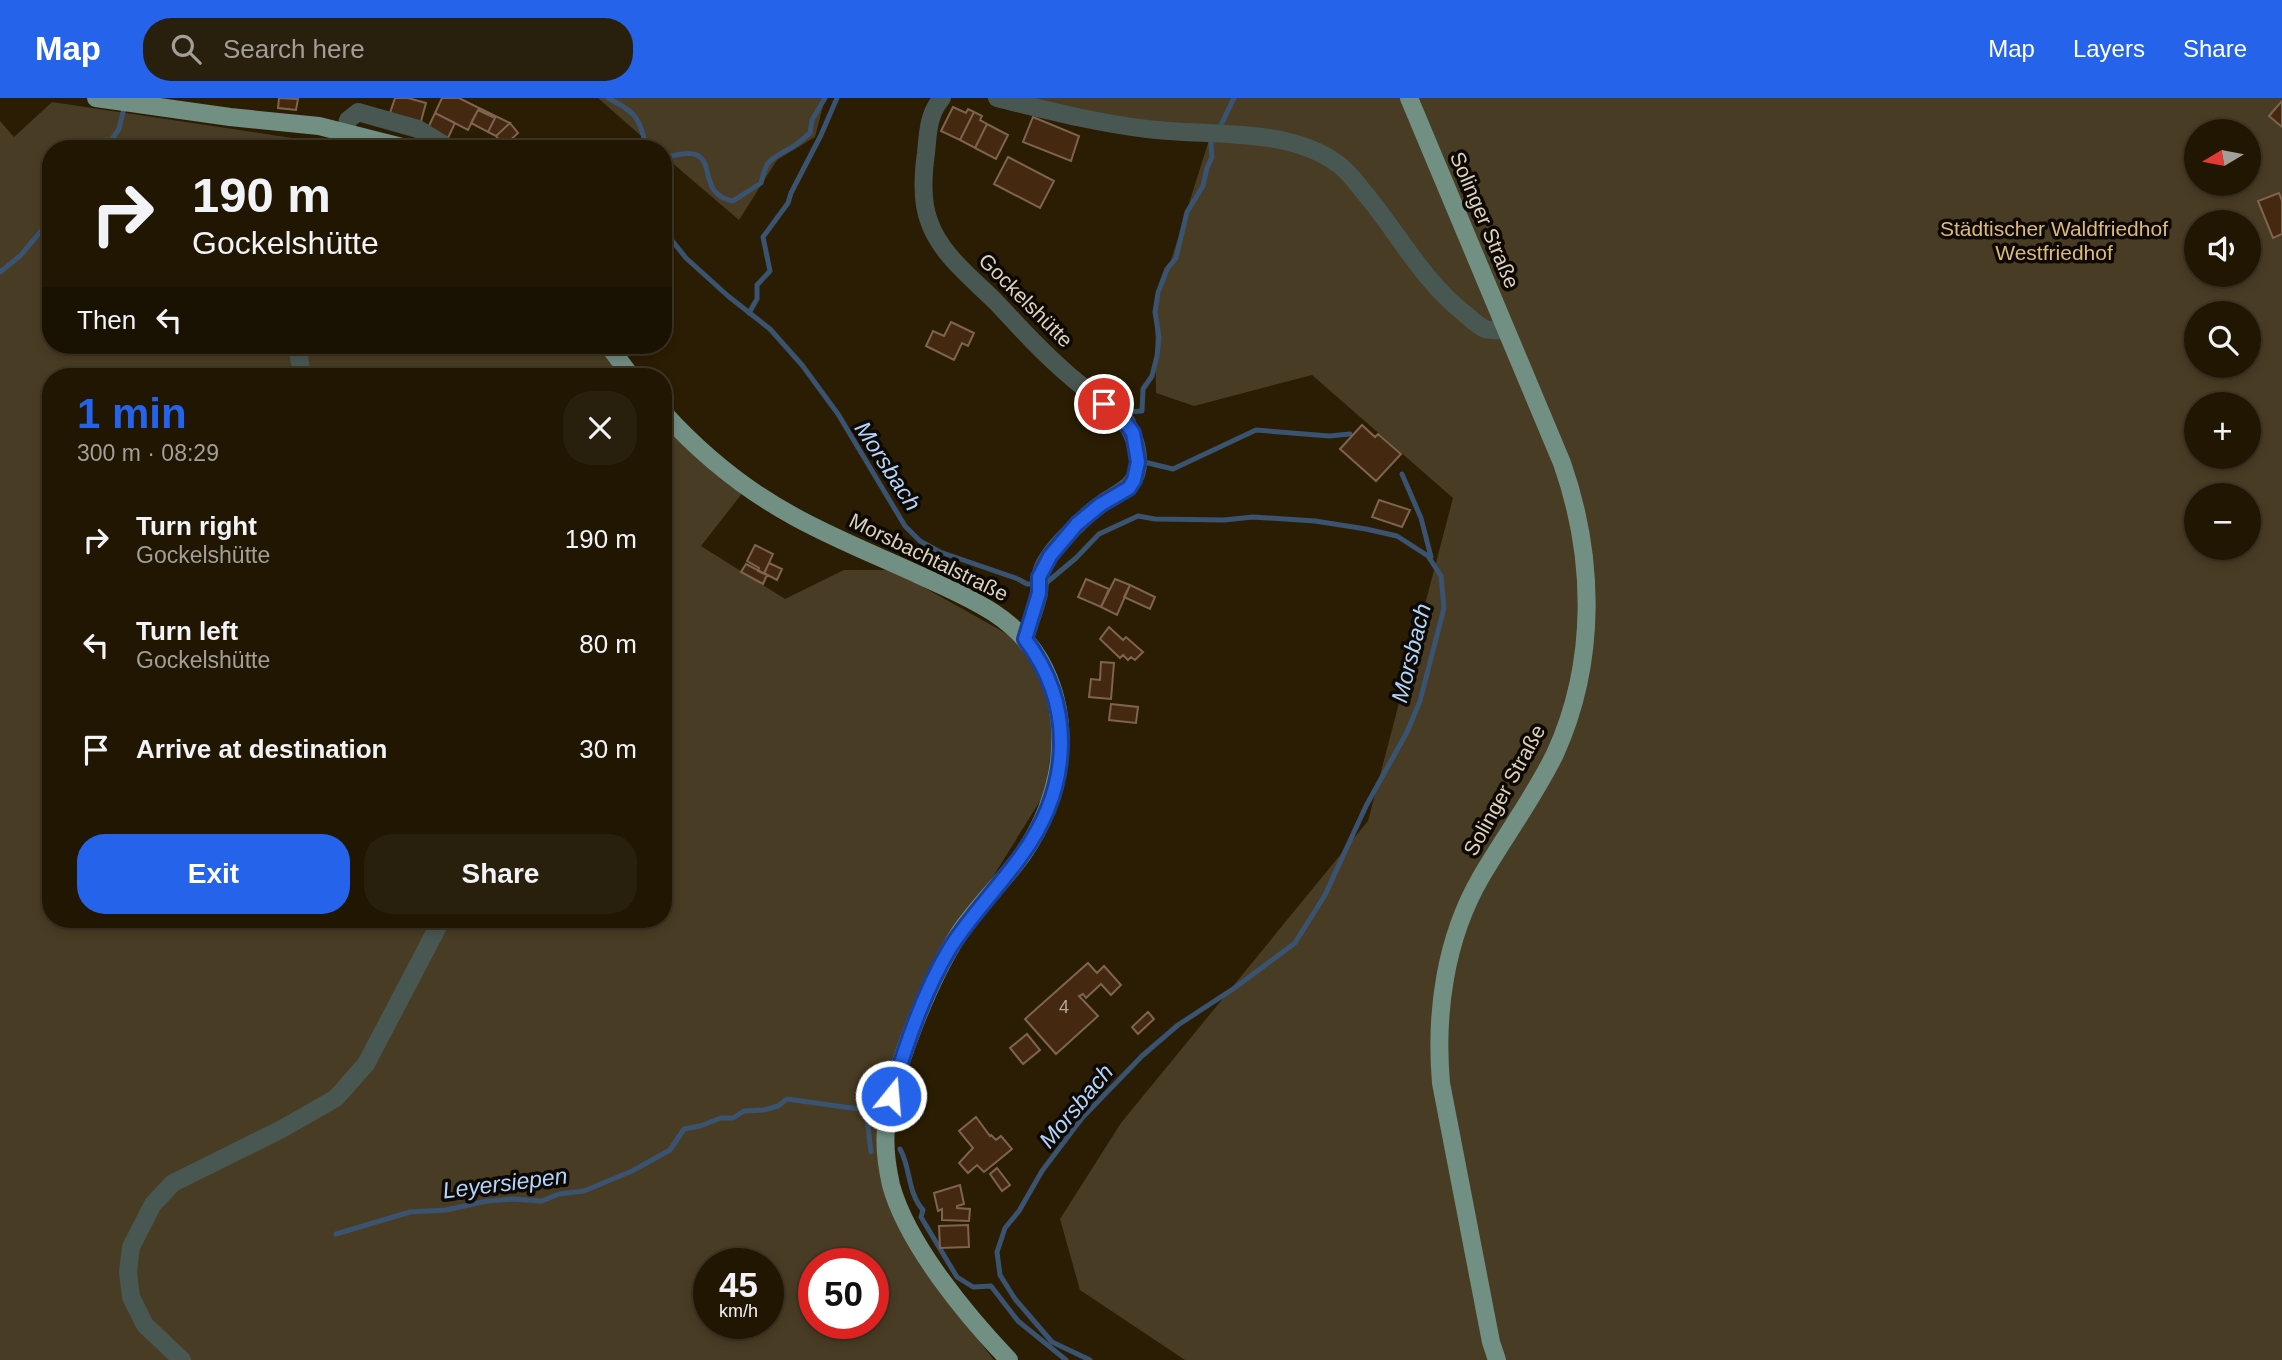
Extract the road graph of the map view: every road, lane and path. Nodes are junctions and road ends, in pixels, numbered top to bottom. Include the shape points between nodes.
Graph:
1 (942, 98) edge
2 (997, 98) edge
3 (1409, 98) edge
4 (104, 99) edge
5 (345, 132) junction
6 (376, 140) edge
7 (437, 140) edge
8 (1506, 330) junction
9 (672, 421) edge
10 (1025, 639) junction
11 (437, 928) edge
12 (182, 1360) edge
13 (1009, 1360) edge
14 (1497, 1360) edge

1 - 10 street, Gockelshütte via 930,117 925,163 926,210 934,234 1036,344 1121,417 1136,445 1138,462 1129,488 1077,524 1050,556
2 - 8 street via 1094,121 1269,139 1310,148 1349,174 1413,260 1453,304 1487,330
3 - 8 main road, Solinger Straße
4 - 5 main road
5 - 6 main road
5 - 7 street via 348,120 358,111 418,129
8 - 14 main road, Solinger Straße via 1575,500 1585,558 1587,629 1567,723 1544,773 1466,907 1442,994 1441,1083
9 - 10 main road, Morsbachtalstraße via 706,456 770,503 971,599 1000,616
10 - 13 main road, Morsbachtalstraße via 1046,671 1057,703 1057,782 1029,844 961,930 939,969 897,1076 885,1133 892,1189 914,1234 957,1301
11 - 12 street via 366,1064 337,1098 173,1183 153,1204 131,1247 131,1297 145,1325

